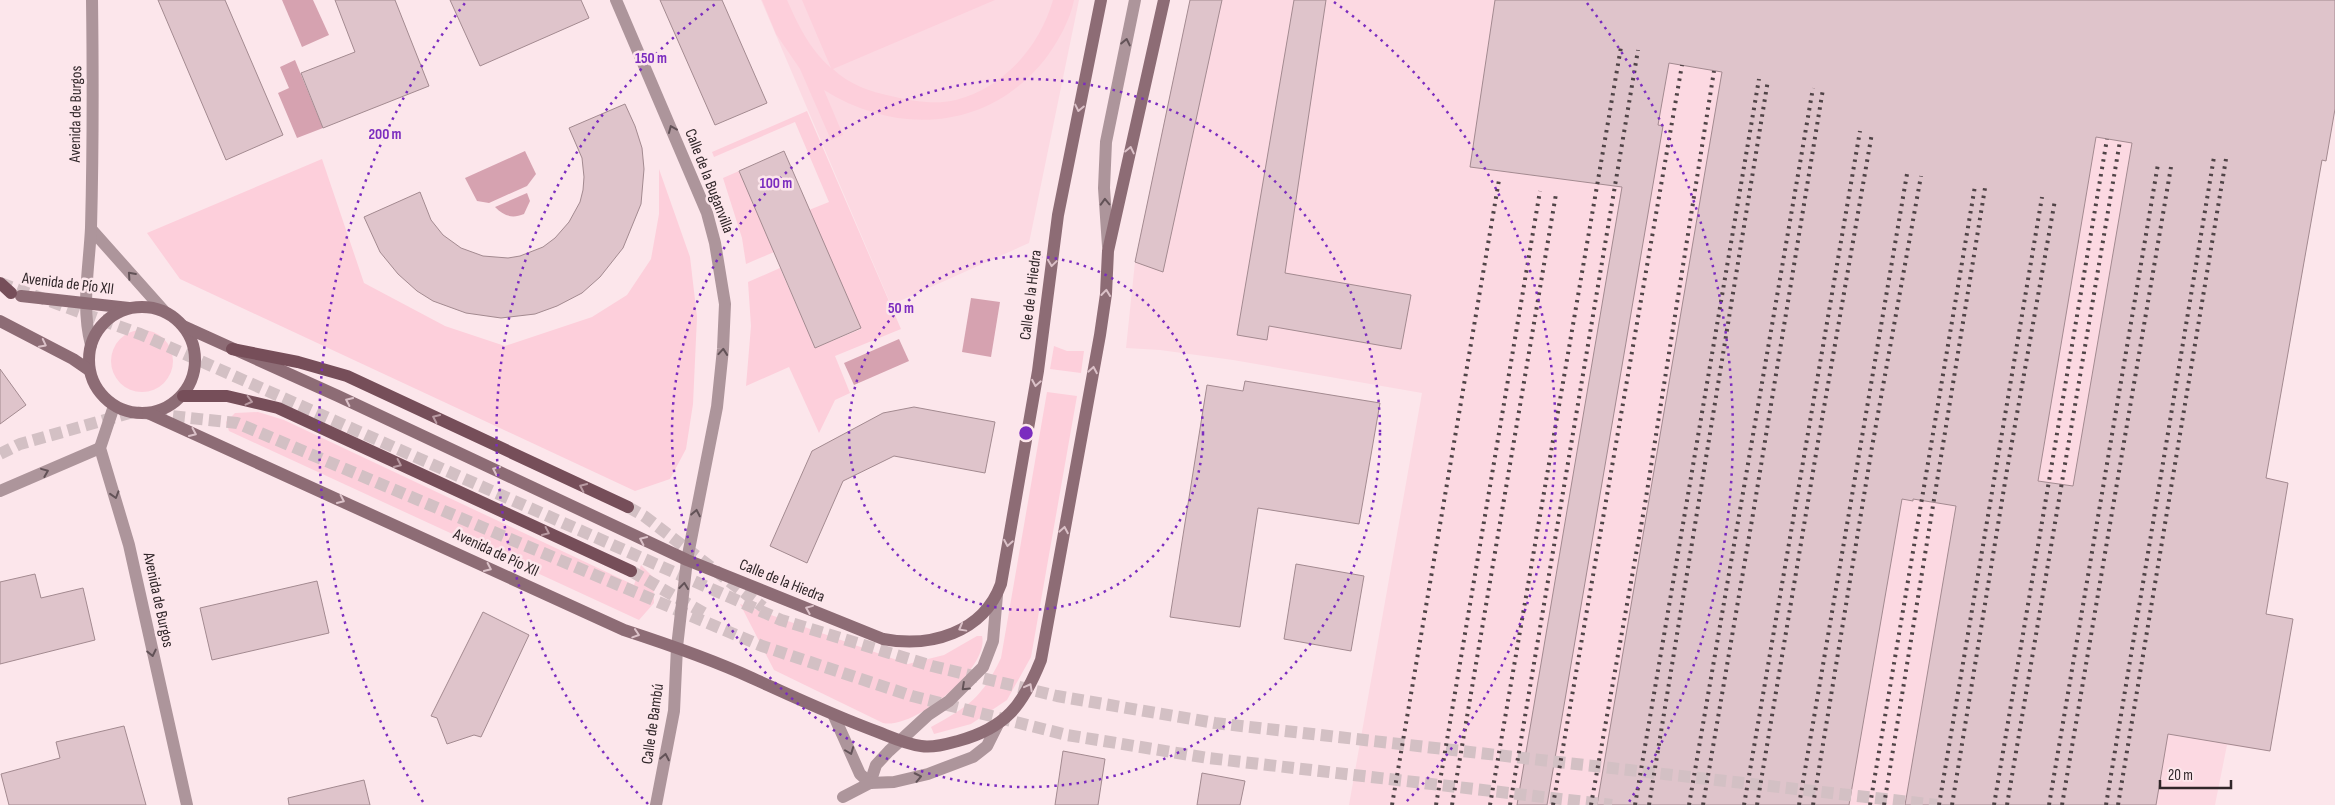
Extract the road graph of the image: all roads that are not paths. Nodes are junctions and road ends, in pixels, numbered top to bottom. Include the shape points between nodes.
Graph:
1 (92, 0) edge
2 (616, 0) edge
3 (1101, 0) edge
4 (1135, 0) edge
5 (1164, 0) edge
6 (91, 229) junction
7 (1108, 251) junction
8 (0, 282) edge
9 (10, 293) edge
10 (85, 305) junction
11 (132, 308) junction
12 (164, 311) junction
13 (0, 322) edge
14 (184, 326) junction
15 (91, 346) junction
16 (232, 349) junction
17 (89, 370) junction
18 (183, 396) junction
19 (114, 406) junction
20 (148, 413) junction
21 (100, 448) junction
22 (0, 491) edge
23 (628, 507) tunnel mouth
24 (687, 560) junction
25 (631, 572) tunnel mouth
26 (997, 595) junction
27 (676, 647) junction
28 (834, 716) junction
29 (998, 724) junction
30 (900, 740) junction
31 (870, 783) junction
32 (843, 797) dead end
33 (187, 805) edge
34 (656, 805) edge

1 - 6 street, Avenida de Burgos
24 -> 2 street, Calle de la Buganvilla via 717,407 725,304 707,212
3 -> 26 main road, Calle de la Hiedra via 1058,215 1038,371 1004,571
7 -> 4 street via 1104,188 1106,142
7 -> 5 main road
6 - 10 street, Avenida de Burgos
12 -> 6 street, Avenida de Burgos
29 -> 7 main road via 1017,708 1041,660 1100,335
8 - 9 main road
9 - 10 main road, Avenida de Pío XII
10 - 11 main road, Avenida de Pío XII
10 - 15 street, Avenida de Burgos
11 - 12 main road, Avenida de Burgos
11 - 15 main road, Avenida de Burgos via 114,315 100,328
12 - 14 main road, Avenida de Burgos
13 -> 17 main road
14 - 16 main road
14 - 18 main road, Avenida de Burgos via 196,358 194,376
15 - 17 main road, Avenida de Burgos
23 -> 16 main road via 346,376 298,362
24 -> 16 main road
17 - 19 main road via 98,389
18 - 20 main road, Avenida de Burgos via 162,410
18 -> 25 main road via 227,396 278,408
19 - 20 main road, Avenida de Burgos via 130,412
19 - 21 street
20 -> 27 main road, Avenida de Pío XII via 624,630
22 -> 21 street
21 -> 33 street, Avenida de Burgos via 130,545
26 -> 24 main road, Calle de la Hiedra via 987,610 958,631 937,640 903,643 882,639
27 -> 24 street, Calle de la Buganvilla
26 -> 30 street, Calle de la Hiedra via 992,641 983,667 950,701
27 - 28 main road, Avenida de Pío XII via 749,676
34 -> 27 street, Calle de Bambú via 674,711
28 - 30 main road
28 -> 31 street via 860,774
29 - 30 main road via 984,733 946,744 921,746
31 -> 29 street via 894,782 928,774 973,757 987,746
30 - 31 street, Calle de la Hiedra via 876,766
31 - 32 street

